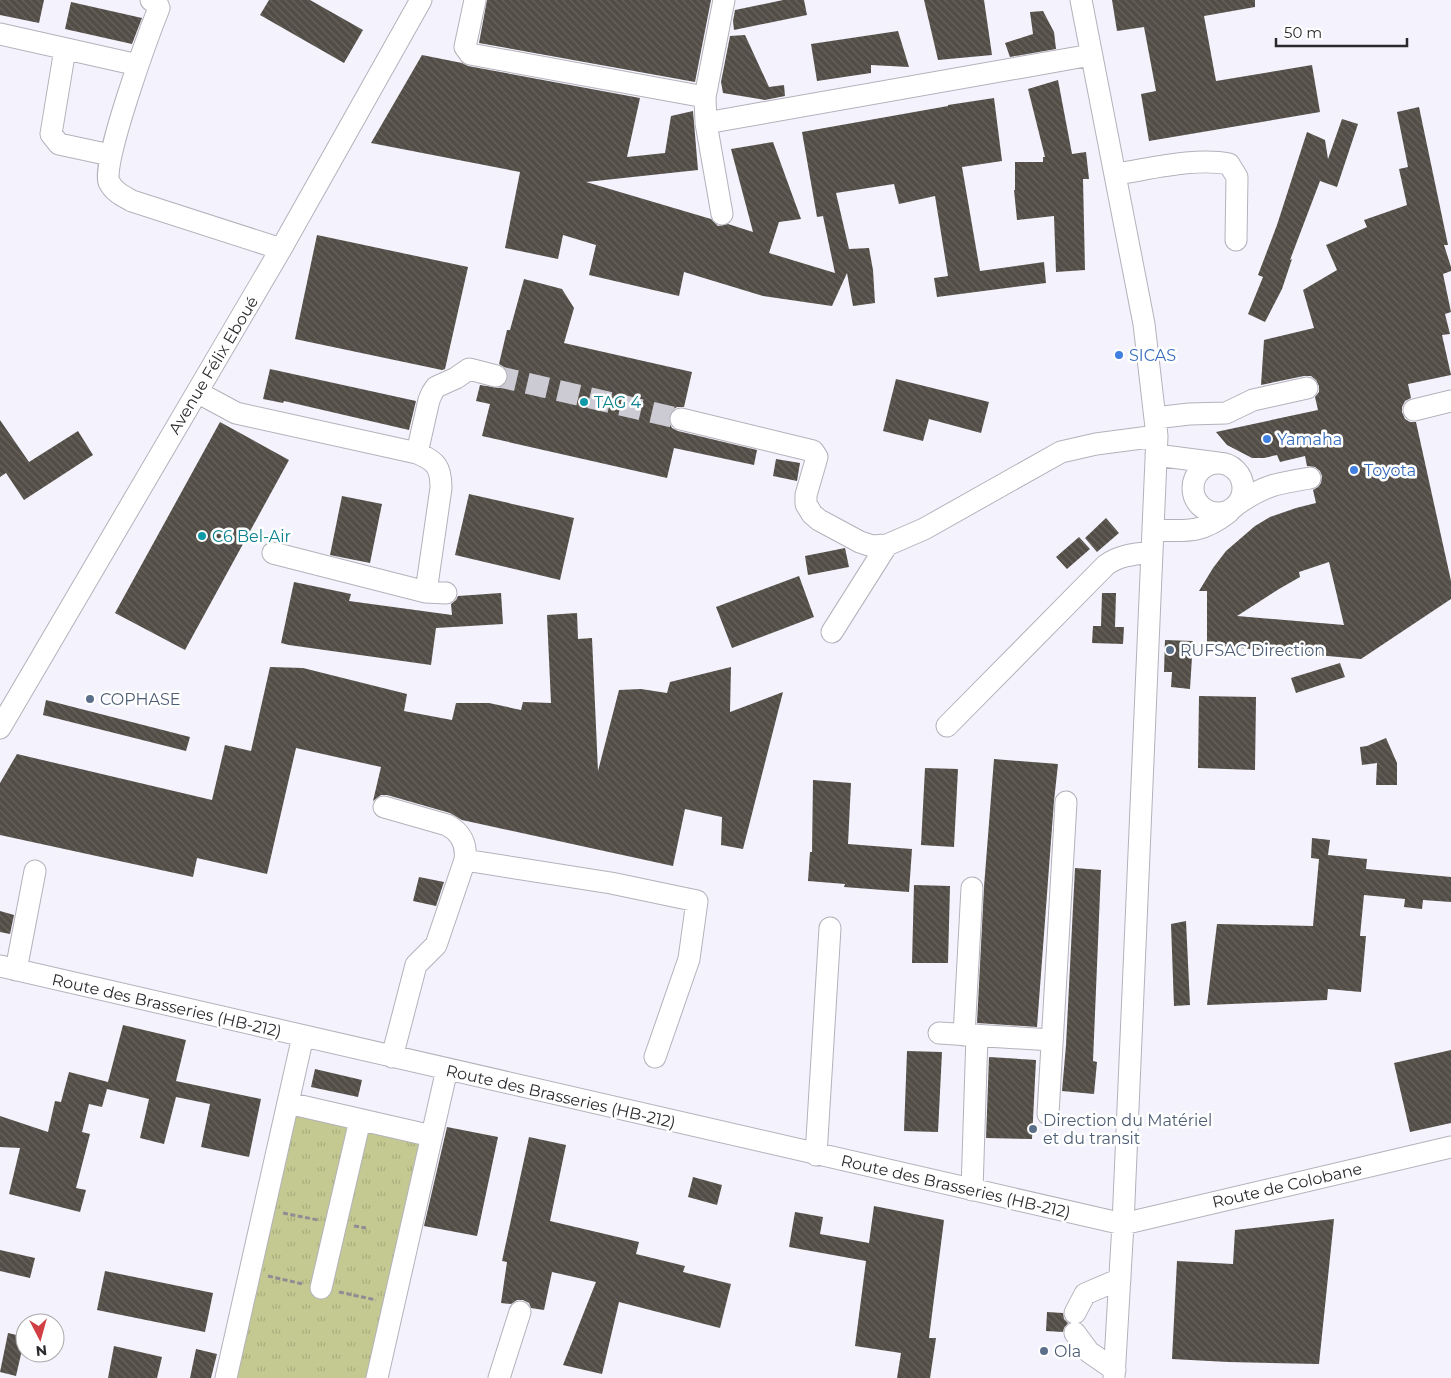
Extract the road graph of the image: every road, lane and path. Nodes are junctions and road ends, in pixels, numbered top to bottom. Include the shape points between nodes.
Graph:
1 (151, 0) edge
2 (421, 0) edge
3 (475, 0) edge
4 (724, 0) edge
5 (1081, 0) edge
6 (0, 34) edge
7 (66, 49) junction
8 (1091, 54) junction
9 (138, 65) junction
10 (705, 97) junction
11 (706, 123) junction
12 (110, 155) junction
13 (1116, 174) junction
14 (722, 214) dead end
15 (1236, 240) dead end
16 (282, 249) junction
17 (496, 376) tunnel mouth
18 (1307, 388) dead end
19 (197, 392) junction
20 (1451, 401) edge
21 (1414, 410) dead end
22 (681, 418) tunnel mouth
23 (1156, 436) junction
24 (417, 453) junction
25 (1230, 468) junction
26 (1310, 478) dead end
27 (1273, 484) junction
28 (1192, 495) junction
29 (1234, 507) junction
30 (1153, 530) junction
31 (1186, 531) junction
32 (887, 545) junction
33 (1152, 552) junction
34 (273, 553) dead end
35 (832, 632) dead end
36 (947, 726) dead end
37 (0, 728) edge
38 (1066, 802) dead end
39 (384, 807) dead end
40 (465, 860) junction
41 (35, 871) dead end
42 (972, 888) dead end
43 (830, 928) dead end
44 (8, 968) edge
45 (939, 1033) dead end
46 (970, 1035) junction
47 (303, 1036) junction
48 (1052, 1040) junction
49 (392, 1056) junction
50 (655, 1057) dead end
51 (447, 1069) junction
52 (288, 1103) junction
53 (1048, 1114) dead end
54 (360, 1120) junction
55 (432, 1136) junction
56 (1451, 1146) edge
57 (816, 1154) junction
58 (972, 1190) junction
59 (264, 1209) junction
60 (336, 1223) junction
61 (1123, 1224) junction
62 (366, 1228) dead end
63 (1120, 1279) junction
64 (321, 1288) dead end
65 (520, 1312) dead end
66 (1114, 1374) edge
67 (226, 1378) edge
68 (378, 1378) edge
69 (499, 1378) edge

1 - 9 street via 159,8
2 - 16 street, Avenue Félix Eboué
3 - 10 street via 465,47 470,54
4 - 10 street
5 - 8 street
6 - 7 street
7 - 9 street
7 - 12 street via 51,134 59,144
8 - 11 street
8 - 13 street
9 - 12 street
10 - 11 street
11 - 14 street
12 - 16 street via 108,181 117,193 132,201
13 - 15 street via 1199,162 1229,164 1237,177
13 - 23 street via 1144,324
16 - 19 street, Avenue Félix Eboué
17 - 24 street via 469,369 434,389
18 - 23 street via 1253,400 1226,413 1189,414
19 - 24 street via 236,413
19 - 37 street, Avenue Félix Eboué
20 - 21 street
22 - 32 street via 813,451 817,457 806,495 806,504 812,514 860,542 872,546
23 - 25 street
23 - 30 street
23 - 32 street via 1061,452 924,529
24 - 34 street via 432,459 441,481 436,593
25 - 27 street
25 - 28 street via 1209,464 1197,473 1192,483
25 - 29 street via 1243,483 1243,493
26 - 27 street
27 - 29 street
28 - 29 street via 1197,504 1208,512 1218,514
28 - 31 street via 1195,515
29 - 31 street via 1215,523
30 - 31 street
30 - 33 street
32 - 35 street
33 - 36 street via 1131,554 1106,565
33 - 61 street
38 - 48 street
39 - 40 street via 456,830 463,840
40 - 49 street via 436,945 416,966
40 - 50 street via 610,883 697,901 689,959
41 - 44 street
42 - 46 street
43 - 57 street
44 - 47 street, Route des Brasseries (HB-212)
45 - 46 street
46 - 48 street
46 - 58 street
47 - 49 street, Route des Brasseries (HB-212)
47 - 52 street
48 - 53 street
49 - 51 street, Route des Brasseries (HB-212)
51 - 55 street
51 - 57 street, Route des Brasseries (HB-212)
52 - 54 street
52 - 59 street
54 - 55 street
54 - 60 street
55 - 68 street
56 - 61 street, Route de Colobane
57 - 58 street, Route des Brasseries (HB-212)
58 - 61 street, Route des Brasseries (HB-212)
59 - 60 path
59 - 67 street
60 - 62 path
60 - 64 street
61 - 63 street
63 - 66 street
63 - 66 street via 1085,1294 1075,1323 1089,1352
65 - 69 street

